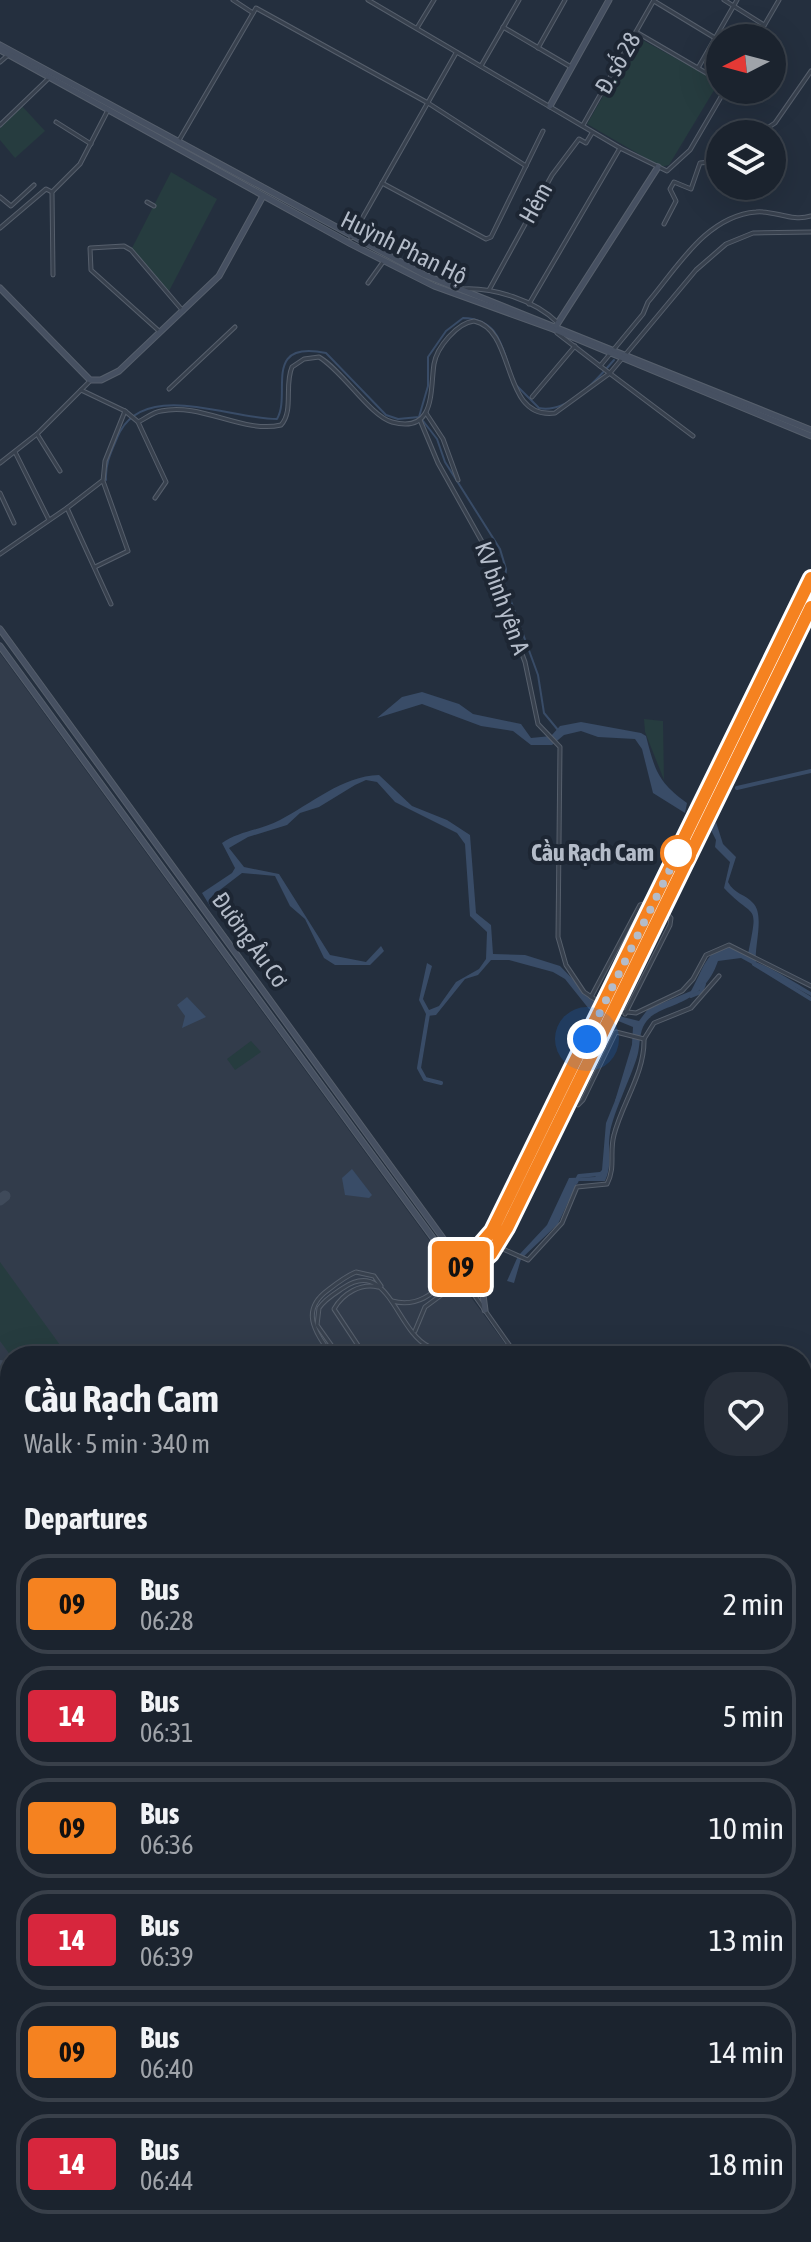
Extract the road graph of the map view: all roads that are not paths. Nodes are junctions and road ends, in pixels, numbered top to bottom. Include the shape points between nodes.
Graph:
1 (233, 0) edge
2 (368, 0) edge
3 (434, 0) edge
4 (519, 0) edge
5 (565, 0) edge
6 (609, 0) edge
7 (654, 0) edge
8 (724, 0) edge
9 (737, 0) edge
10 (779, 0) edge
11 (734, 6) junction
12 (253, 14) junction
13 (723, 24) edge
14 (762, 24) edge
15 (765, 24) edge
16 (503, 27) junction
17 (417, 28) junction
18 (636, 32) junction
19 (706, 32) edge
20 (0, 47) edge
21 (538, 48) junction
22 (456, 53) junction
23 (706, 54) edge
24 (8, 55) junction
25 (0, 62) edge
26 (481, 66) junction
27 (571, 67) junction
28 (698, 68) junction
29 (811, 71) edge
30 (706, 73) edge
31 (52, 75) junction
32 (428, 103) junction
33 (717, 104) edge
34 (550, 106) junction
35 (109, 108) junction
36 (777, 120) edge
37 (56, 122) dead end
38 (0, 125) edge
39 (583, 125) junction
40 (543, 131) dead end
41 (593, 131) junction
42 (91, 144) junction
43 (177, 144) junction
44 (620, 148) junction
45 (706, 162) edge
46 (526, 166) junction
47 (658, 167) junction
48 (670, 171) junction
49 (674, 182) junction
50 (382, 183) junction
51 (34, 185) dead end
52 (52, 192) junction
53 (265, 193) junction
54 (0, 197) edge
55 (147, 202) dead end
56 (154, 206) dead end
57 (811, 216) edge
58 (664, 224) dead end
59 (0, 228) edge
60 (811, 232) edge
61 (351, 238) junction
62 (384, 258) junction
63 (53, 275) dead end
64 (368, 283) dead end
65 (0, 288) edge
66 (458, 289) junction
67 (489, 290) junction
68 (529, 304) junction
69 (183, 311) junction
70 (556, 326) junction
71 (235, 327) dead end
72 (159, 331) junction
73 (575, 346) junction
74 (612, 352) junction
75 (624, 357) junction
76 (601, 367) junction
77 (609, 373) junction
78 (90, 380) junction
79 (169, 389) dead end
80 (81, 390) junction
81 (532, 397) dead end
82 (125, 411) junction
83 (423, 417) junction
84 (138, 422) junction
85 (811, 433) edge
86 (37, 434) junction
87 (693, 436) dead end
88 (15, 452) junction
89 (0, 463) edge
90 (60, 471) dead end
91 (458, 480) dead end
92 (103, 481) junction
93 (0, 493) edge
94 (155, 498) dead end
95 (67, 508) junction
96 (50, 521) junction
97 (14, 523) dead end
98 (0, 554) edge
99 (95, 567) junction
100 (811, 578) edge
101 (111, 604) dead end
102 (811, 607) edge
103 (0, 629) edge
104 (0, 646) edge
105 (739, 729) junction
106 (748, 734) junction
107 (163, 851) junction
108 (155, 857) junction
109 (653, 902) junction
110 (662, 910) junction
111 (719, 976) dead end
112 (811, 986) edge
113 (591, 997) junction
114 (625, 1014) junction
115 (643, 1039) junction
116 (569, 1101) junction
117 (544, 1127) junction
118 (554, 1132) junction
119 (412, 1200) junction
120 (484, 1244) junction
121 (449, 1245) junction
122 (496, 1246) junction
123 (491, 1254) junction
124 (463, 1265) junction
125 (457, 1271) junction
126 (469, 1274) junction
127 (463, 1279) junction
128 (382, 1289) junction
129 (473, 1292) junction
130 (391, 1301) junction
131 (485, 1310) junction
132 (415, 1334) junction
133 (325, 1346) edge
134 (332, 1346) edge
135 (358, 1346) edge
136 (423, 1346) edge
137 (510, 1346) edge

1 - 12 street
2 - 17 street
3 - 17 street
4 - 16 street
5 - 21 street
6 - 27 street
7 - 18 street, Đ. số 28
7 - 19 street
8 - 11 street
9 - 11 street
10 - 15 street
11 - 13 street
11 - 14 street
12 - 32 street via 256,8
12 - 43 street
16 - 21 street
16 - 26 street
17 - 22 street
18 - 28 street
18 - 39 street, Đ. số 28
20 - 24 street, Huỳnh Phan Hộ
20 - 31 street, Huỳnh Phan Hộ
21 - 27 street
22 - 26 street
22 - 32 street
23 - 28 street
24 - 25 street
24 - 31 street, Huỳnh Phan Hộ
26 - 34 street
27 - 34 street
28 - 30 street
29 - 36 street
31 - 35 street, Huỳnh Phan Hộ
31 - 38 street
31 - 43 street, Huỳnh Phan Hộ
32 - 46 street
32 - 50 street
33 - 48 street via 690,150
34 - 39 street
35 - 42 street
35 - 43 street, Huỳnh Phan Hộ
37 - 42 street
39 - 41 street
40 - 46 street
41 - 44 street
41 - 67 street, Hẻm via 586,143 579,139 552,175
42 - 52 street via 80,164
43 - 53 street, Huỳnh Phan Hộ
44 - 47 street
44 - 68 street, Hẻm
45 - 49 street via 700,163 691,189
46 - 50 street via 486,239
47 - 48 street
47 - 70 street
48 - 49 street
49 - 58 street via 670,189 676,201
50 - 61 street
51 - 54 street via 11,206
52 - 59 street via 46,189
52 - 63 street
53 - 61 street, Huỳnh Phan Hộ
53 - 62 street, Huỳnh Phan Hộ
53 - 69 street via 219,276
55 - 56 street
57 - 74 street via 792,219 756,212 711,229
60 - 75 street via 753,233 732,240 696,270
61 - 62 street, Huỳnh Phan Hộ
62 - 64 street
62 - 66 street, Huỳnh Phan Hộ
62 - 70 street, Huỳnh Phan Hộ via 458,296
65 - 78 street
66 - 67 street
66 - 70 street, Huỳnh Phan Hộ
67 - 68 street
68 - 70 street
69 - 72 street
69 - 72 street via 131,250 90,248 91,270
70 - 73 street
70 - 74 street, Huỳnh Phan Hộ
71 - 79 street
72 - 78 street via 119,371
73 - 76 street
73 - 81 street
74 - 75 street, Huỳnh Phan Hộ
74 - 76 street
75 - 77 street
75 - 85 street, Huỳnh Phan Hộ
76 - 77 street
77 - 83 street via 559,411 542,412 517,391 495,333 484,323 470,321 455,330 436,359 434,390
77 - 87 street
78 - 80 street
80 - 82 street
80 - 86 street
82 - 84 street
82 - 92 street via 105,461
83 - 84 street via 396,423 380,416 351,383 314,357 290,369 287,418 281,425 168,411
83 - 91 street via 443,439
83 - 113 street, KV bình yên A via 438,463 490,556 525,662 538,724 559,744 558,937 567,967
84 - 94 street via 166,482
86 - 88 street
86 - 90 street
88 - 89 street
88 - 96 street
92 - 95 street
92 - 99 street via 128,551
93 - 97 street
95 - 96 street
95 - 99 street
96 - 98 street
99 - 101 street
100 - 105 street
102 - 106 street
103 - 107 street, Đường Âu Cơ
104 - 108 street, Đường Âu Cơ
105 - 106 street
105 - 109 street
106 - 110 street
107 - 108 street
107 - 119 street, Đường Âu Cơ
108 - 119 street, Đường Âu Cơ
109 - 113 street via 640,905
109 - 117 street, bridge
110 - 114 street via 670,916 670,925
110 - 116 street, bridge
111 - 115 street via 698,1001 679,1015 654,1023
112 - 114 street via 733,945 706,955 682,991
113 - 114 street
115 - 116 street via 616,1033 583,1100 578,1105
115 - 122 street via 639,1069 614,1133 609,1182 577,1187 555,1233 528,1260
116 - 118 street
117 - 118 street
117 - 120 street
118 - 122 street
119 - 121 street, Đường Âu Cơ
119 - 125 street, Đường Âu Cơ
120 - 121 street via 467,1251
120 - 124 street
121 - 124 street, Đường Âu Cơ
122 - 123 street
123 - 126 street
123 - 131 street
124 - 125 street
124 - 126 street, Đường Âu Cơ
125 - 127 street, Đường Âu Cơ
125 - 130 street via 421,1300
126 - 127 street
126 - 129 street
127 - 129 street
127 - 132 street via 425,1307
128 - 130 street
128 - 133 street via 374,1276 356,1272 316,1300 313,1328
128 - 134 street via 369,1279 353,1281 319,1308 317,1325
128 - 135 street via 362,1286 334,1309
129 - 131 street
130 - 132 street
131 - 137 street
132 - 136 street

